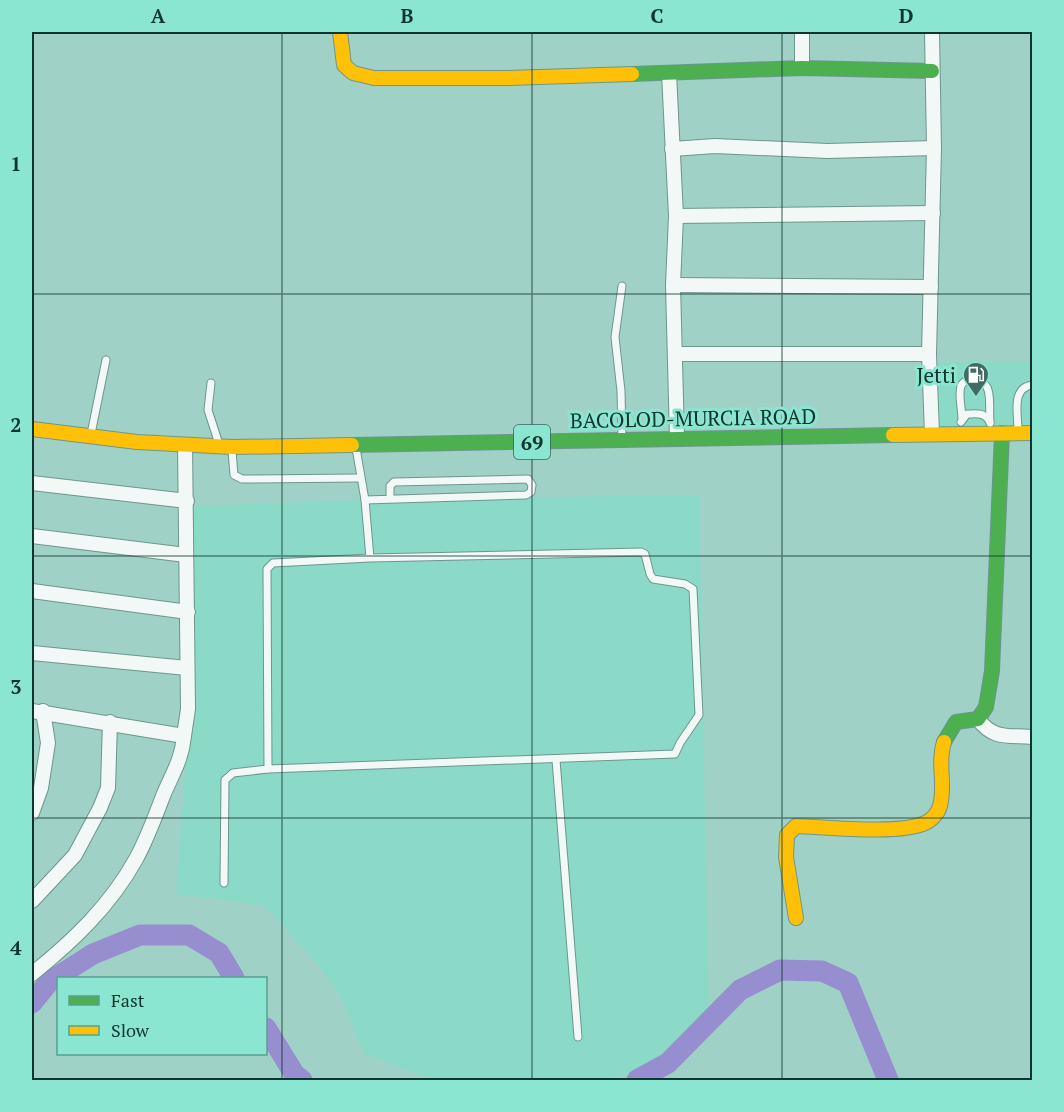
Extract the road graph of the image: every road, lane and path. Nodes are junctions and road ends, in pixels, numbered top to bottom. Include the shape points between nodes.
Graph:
1 (340, 32) edge
2 (802, 32) edge
3 (932, 32) edge
4 (802, 68) junction
5 (932, 71) junction
6 (669, 73) junction
7 (934, 148) junction
8 (672, 149) junction
9 (933, 213) junction
10 (676, 216) junction
11 (674, 285) junction
12 (622, 286) dead end
13 (931, 286) junction
14 (675, 354) junction
15 (929, 354) junction
16 (106, 360) dead end
17 (211, 383) dead end
18 (1032, 384) edge
19 (962, 419) junction
20 (32, 429) edge
21 (995, 430) junction
22 (1025, 433) edge
23 (932, 434) junction
24 (960, 434) junction
25 (91, 437) junction
26 (676, 439) junction
27 (622, 440) junction
28 (186, 445) junction
29 (226, 446) junction
30 (356, 446) junction
31 (360, 478) junction
32 (480, 481) junction
33 (32, 483) edge
34 (481, 496) junction
35 (390, 499) junction
36 (365, 500) junction
37 (187, 501) junction
38 (32, 536) edge
39 (186, 555) junction
40 (370, 558) junction
41 (32, 591) edge
42 (188, 612) junction
43 (32, 652) edge
44 (187, 668) junction
45 (37, 711) edge
46 (978, 718) junction
47 (110, 722) junction
48 (184, 736) junction
49 (1032, 737) edge
50 (556, 760) junction
51 (268, 769) junction
52 (32, 813) edge
53 (224, 883) dead end
54 (32, 901) edge
55 (796, 918) dead end
56 (32, 974) edge
57 (578, 1037) dead end

1 - 6 street via 342,64 358,76 374,78
2 - 4 street
3 - 5 street
4 - 5 street
4 - 6 street
5 - 7 street
6 - 8 street
7 - 8 street
7 - 9 street
8 - 10 street
9 - 10 street
9 - 13 street
10 - 11 street
11 - 13 street
11 - 14 street
12 - 27 lane via 615,337
13 - 15 street
14 - 15 street
14 - 26 street
15 - 23 street
16 - 25 lane
17 - 29 lane via 208,410
18 - 22 lane via 1018,394
19 - 21 lane via 967,414 981,413
19 - 21 lane via 961,387 968,381 979,381 988,389
19 - 24 lane
20 - 25 street, BACOLOD-MURCIA ROAD / 69
21 - 22 street, BACOLOD-MURCIA ROAD / 69
21 - 24 street, BACOLOD-MURCIA ROAD / 69
21 - 46 street via 992,671 986,708
23 - 24 street, BACOLOD-MURCIA ROAD / 69
23 - 26 street, BACOLOD-MURCIA ROAD / 69
25 - 28 street, BACOLOD-MURCIA ROAD / 69
26 - 27 street, BACOLOD-MURCIA ROAD / 69
27 - 30 street, BACOLOD-MURCIA ROAD / 69
28 - 29 street, BACOLOD-MURCIA ROAD / 69
28 - 37 street
29 - 30 street, BACOLOD-MURCIA ROAD / 69
29 - 31 lane via 234,475 242,479
30 - 31 lane
31 - 36 lane
32 - 34 lane
32 - 34 lane via 528,479 532,485 526,495
32 - 35 lane via 394,482
33 - 37 street
34 - 35 lane
35 - 36 lane
36 - 40 lane
37 - 39 street
38 - 39 street
39 - 42 street
40 - 50 lane via 641,552 652,579 693,589 699,715 675,754
40 - 51 lane via 273,563 267,569
41 - 42 street
42 - 44 street
43 - 44 street
44 - 48 street
45 - 47 street
45 - 52 street via 48,743 41,788
46 - 49 street via 986,730 997,735
46 - 55 street via 956,723 945,737 939,757 941,805 935,817 923,825 796,826 787,835 786,856
47 - 48 street
47 - 54 street via 108,788 100,808 75,855
48 - 56 street via 182,754 137,858 119,887 88,925
50 - 51 lane
50 - 57 lane
51 - 53 lane via 233,773 225,780

